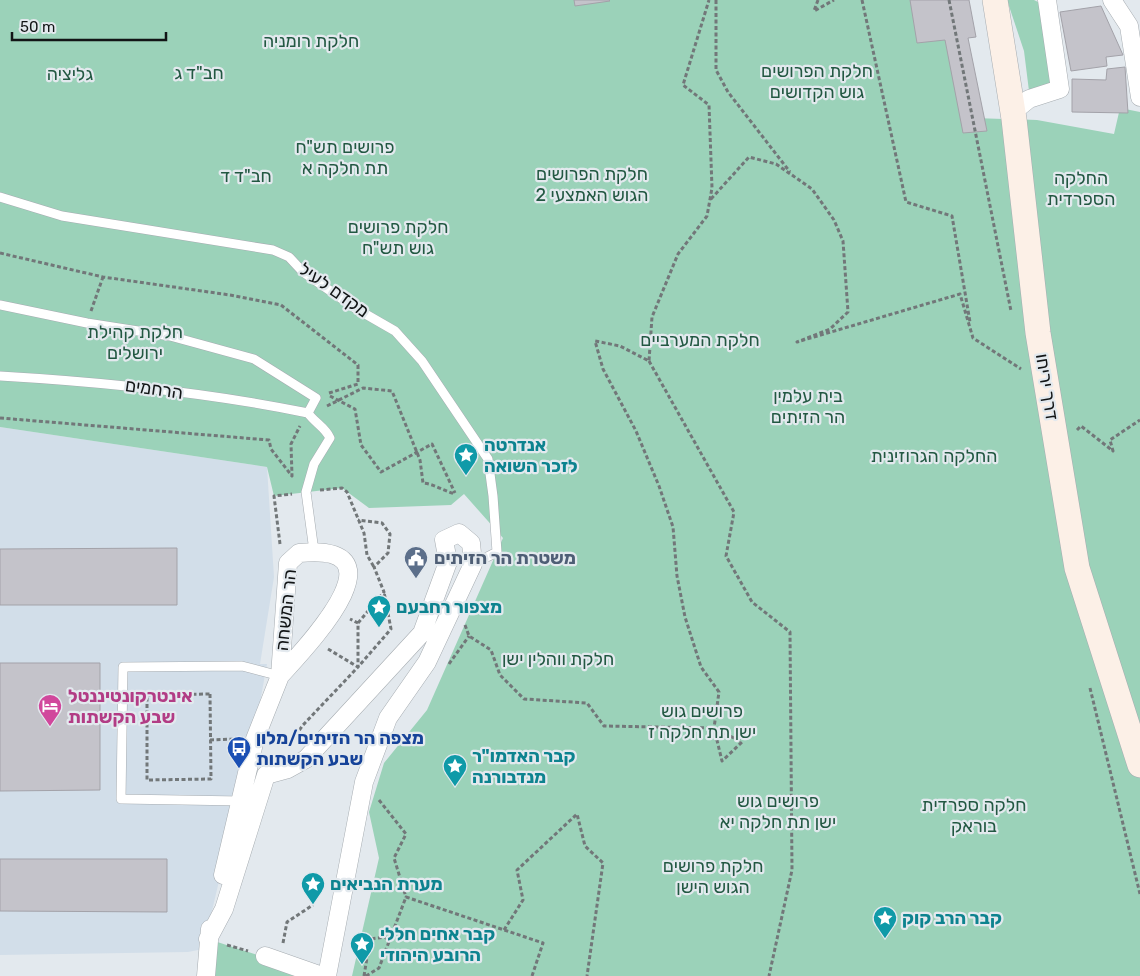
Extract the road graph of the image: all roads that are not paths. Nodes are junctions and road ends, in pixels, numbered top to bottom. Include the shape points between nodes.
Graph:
1 (995, 0) edge
2 (1047, 0) edge
3 (1112, 0) edge
4 (1140, 97) edge
5 (1013, 112) junction
6 (0, 197) edge
7 (0, 305) edge
8 (0, 376) edge
9 (308, 413) junction
10 (314, 551) junction
11 (473, 564) junction
12 (280, 676) junction
13 (1140, 765) edge
14 (241, 801) junction
15 (208, 939) junction
16 (272, 959) road end
17 (206, 976) edge
18 (322, 976) edge
19 (326, 976) edge

1 - 5 main road, דרך יריחו
2 - 5 street via 1060,89 1029,99
3 - 4 street via 1129,26
5 - 13 main road, דרך יריחו via 1038,333 1077,568
6 - 11 lane, מקדם לעיל via 62,216 273,250 289,257 304,272 355,308 395,331 422,361 488,459 497,552
7 - 9 lane via 170,336 254,359 316,398
8 - 9 lane, הרחמים via 126,385 239,399
9 - 10 lane via 326,429 330,438 314,464 306,492
10 - 12 street, הר המשחה via 299,553 288,563
10 - 12 street, הר המשחה via 342,559 348,571 343,596 324,627
11 - 15 street via 471,544 459,533 444,540 448,562 422,633 306,759 288,769 266,775 224,909
11 - 19 street via 427,662 388,718 364,782
12 - 14 street, הר המשחה via 255,739
12 - 14 lane via 242,666 123,667 121,800
14 - 15 street, הר המשחה
15 - 17 street, הר המשחה
16 - 18 street

